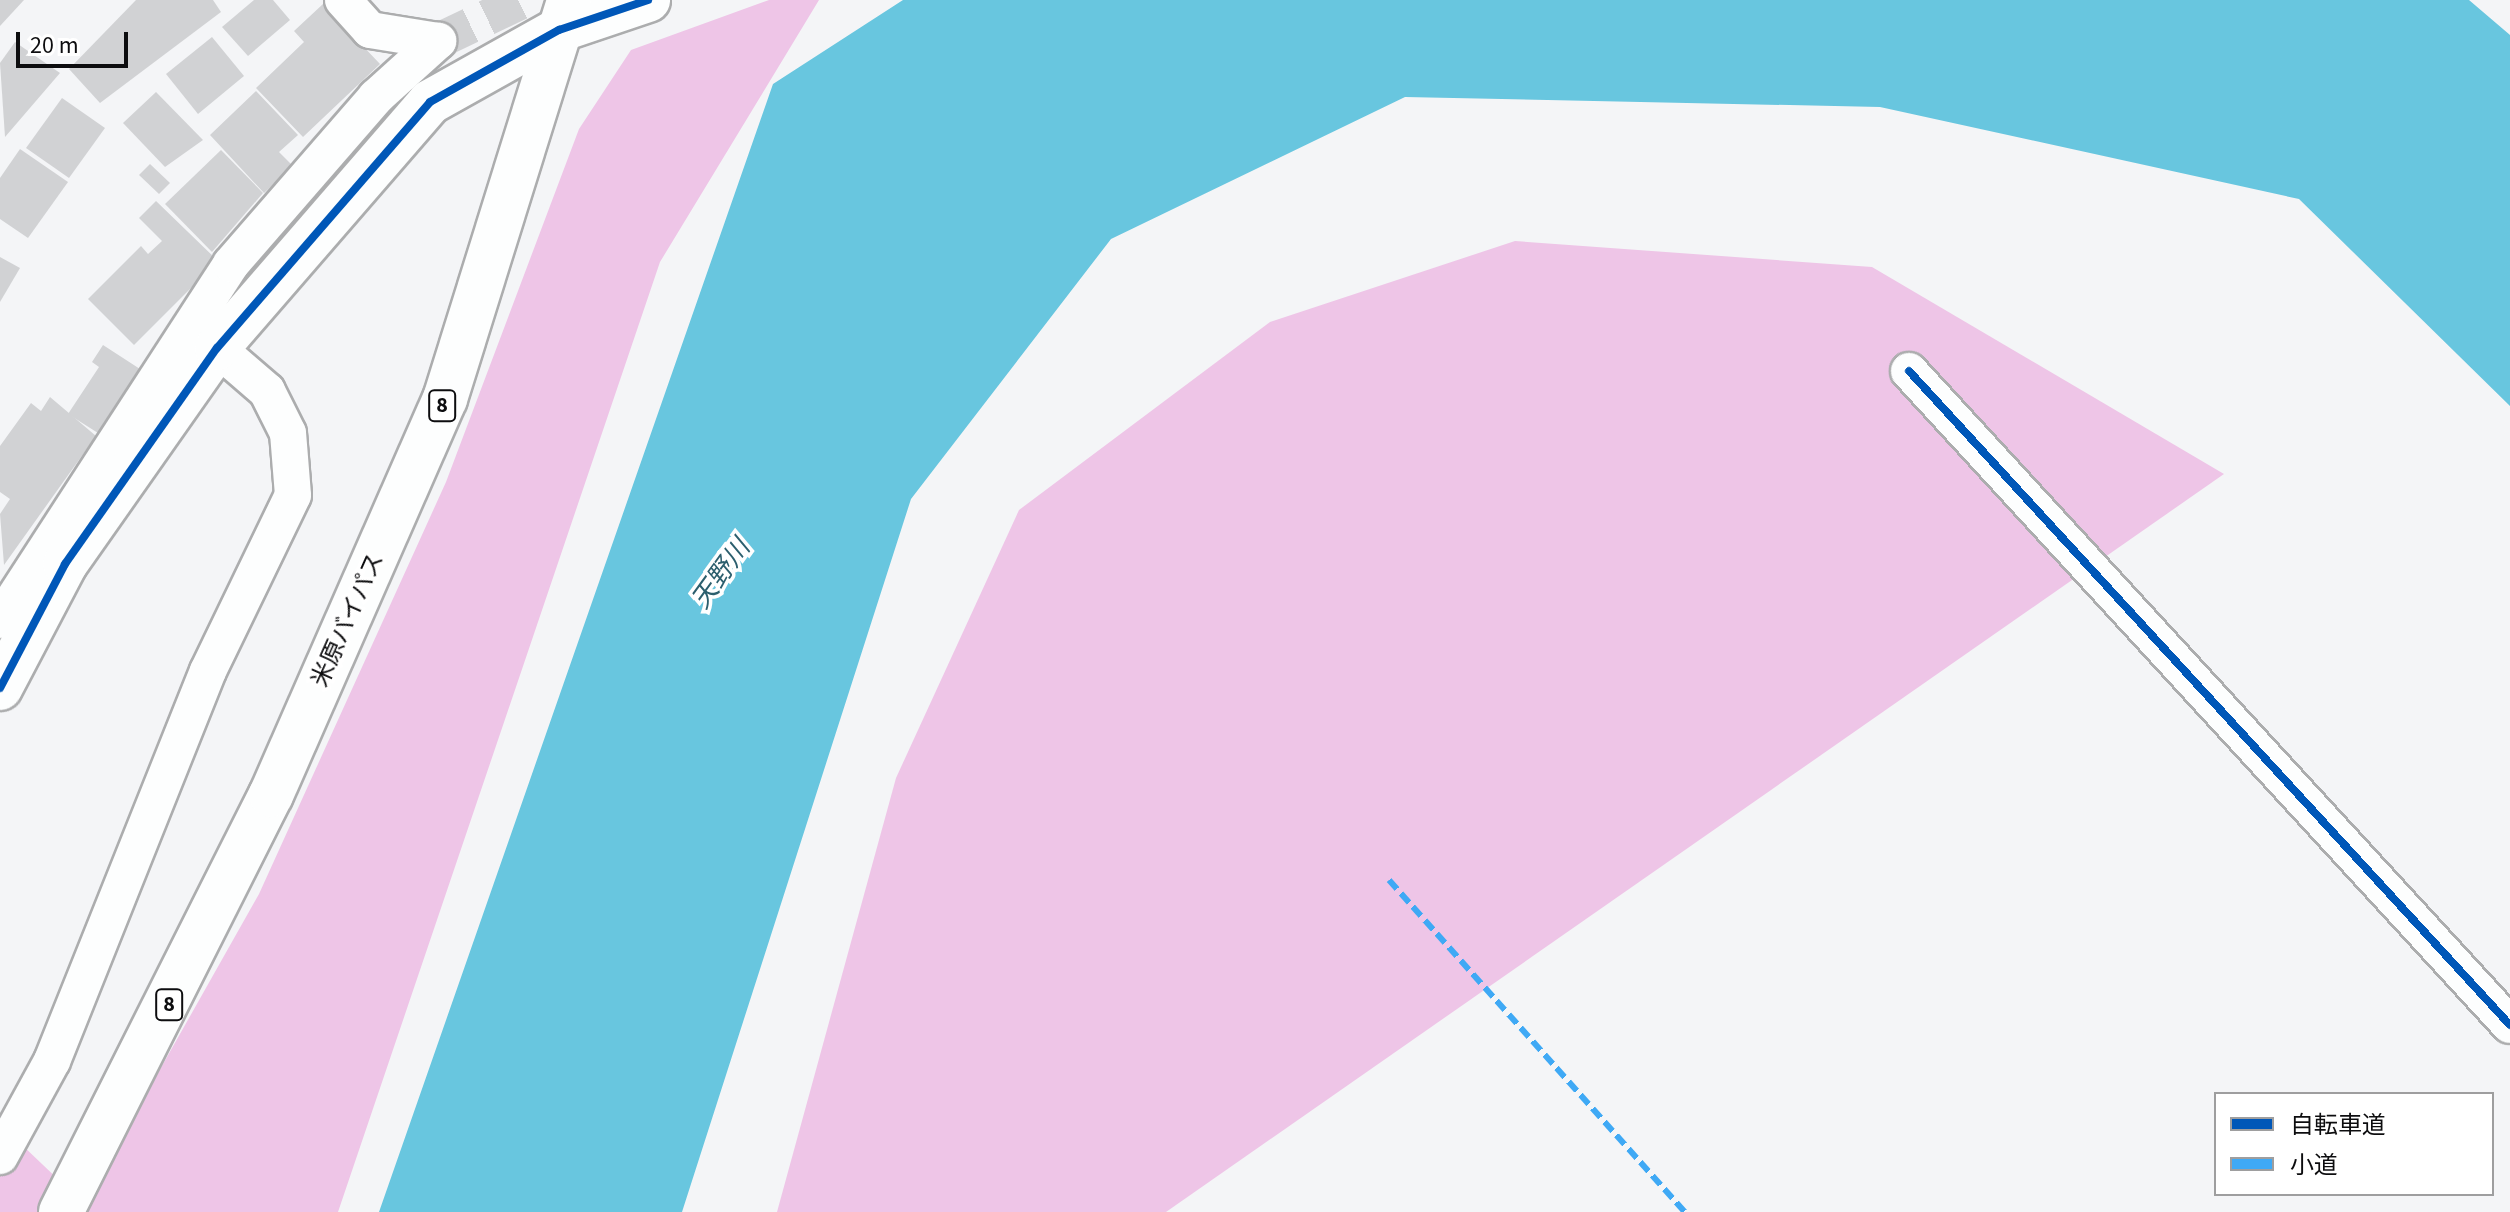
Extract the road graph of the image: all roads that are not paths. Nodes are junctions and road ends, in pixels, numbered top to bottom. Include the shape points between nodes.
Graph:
1 (343, 0) edge
2 (648, 0) edge
3 (564, 15) edge
4 (217, 348) junction
5 (1909, 371) dead end
6 (0, 620) edge
7 (0, 688) edge
8 (2510, 1025) edge
9 (0, 1156) edge
10 (61, 1212) edge

1 - 6 street via 370,30 438,41 376,97 231,264
2 - 3 main road
3 - 4 main road via 430,102
3 - 10 main road, 米原バイパス / 8 via 445,399 271,795
4 - 7 main road via 65,564
4 - 9 street via 267,391 288,433 293,495 208,671 52,1061
5 - 8 street

